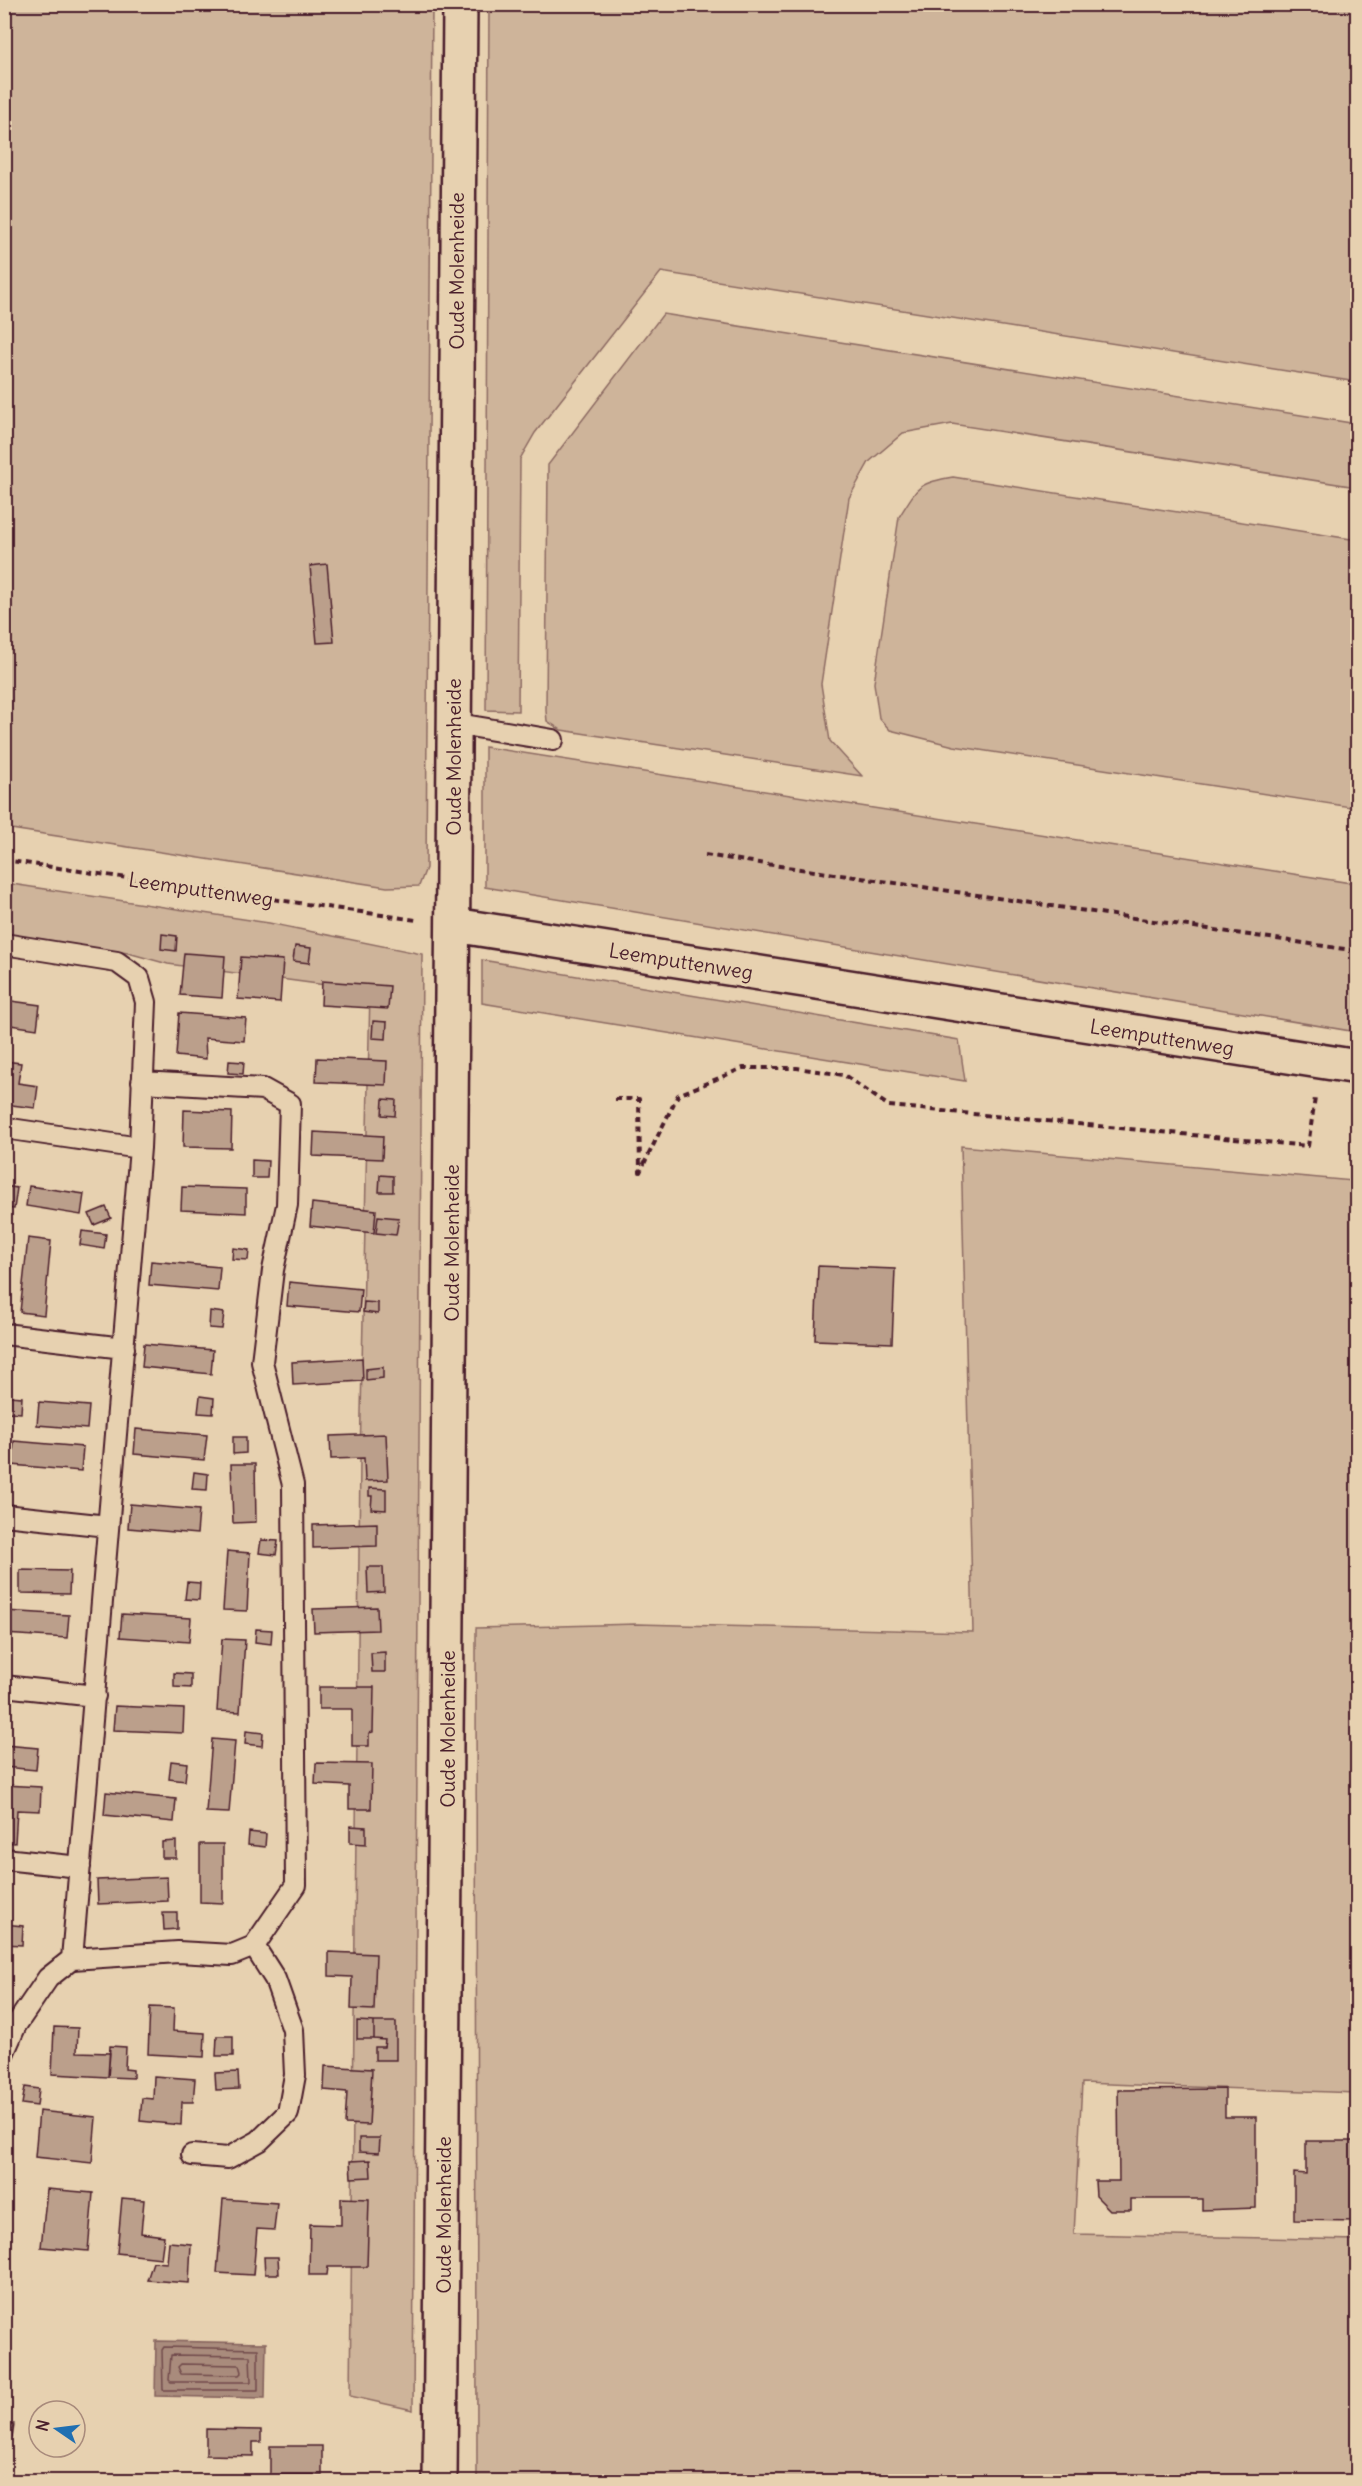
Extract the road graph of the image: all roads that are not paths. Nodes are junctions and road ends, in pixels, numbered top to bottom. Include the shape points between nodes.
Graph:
1 (460, 4) edge
2 (452, 723) junction
3 (553, 740) dead end
4 (454, 925) junction
5 (4, 945) edge
6 (1358, 1067) edge
7 (142, 1082) junction
8 (4, 1128) edge
9 (140, 1149) junction
10 (4, 1334) edge
11 (124, 1348) junction
12 (4, 1515) edge
13 (108, 1526) junction
14 (4, 1686) edge
15 (95, 1696) junction
16 (4, 1859) edge
17 (80, 1867) junction
18 (254, 1946) junction
19 (72, 1959) junction
20 (4, 2052) edge
21 (192, 2155) dead end
22 (440, 2481) edge

1 - 2 street, Oude Molenheide
2 - 3 lane
2 - 4 street, Oude Molenheide
4 - 6 street, Leemputtenweg
4 - 22 street, Oude Molenheide
5 - 7 lane via 117,962 140,978 146,1002
7 - 9 lane
7 - 18 lane via 263,1089 290,1104 287,1205 273,1270 262,1362 293,1485 296,1885
8 - 9 lane
9 - 11 lane
10 - 11 lane
11 - 13 lane
12 - 13 lane
13 - 15 lane
14 - 15 lane
15 - 17 lane
16 - 17 lane
17 - 19 lane
18 - 19 lane via 232,1955 178,1952
18 - 21 lane via 275,1979 293,2030 295,2075 288,2113 259,2141 228,2158
19 - 20 lane via 48,1978 16,2025

